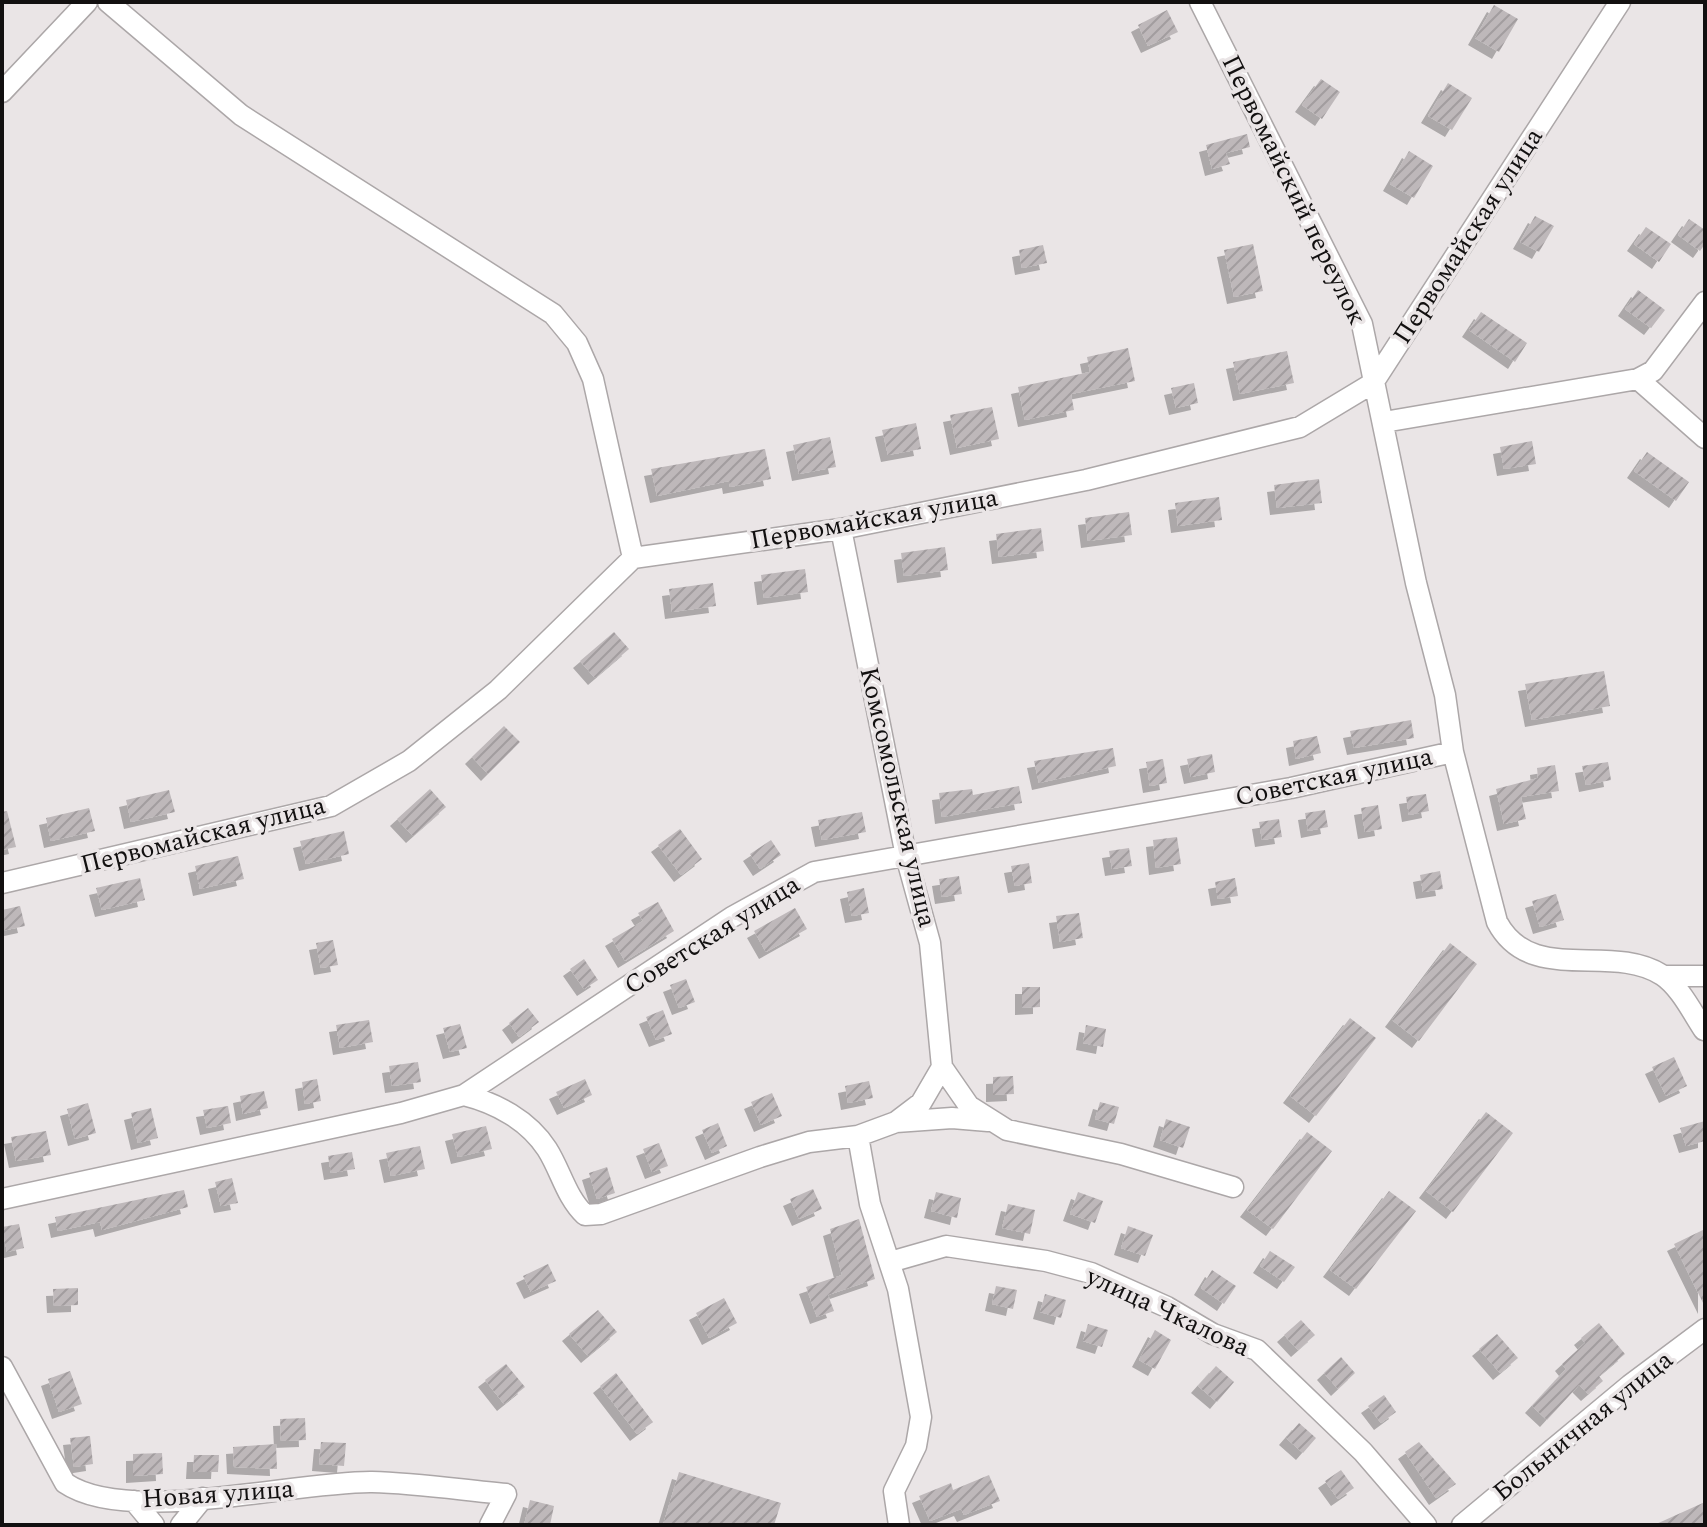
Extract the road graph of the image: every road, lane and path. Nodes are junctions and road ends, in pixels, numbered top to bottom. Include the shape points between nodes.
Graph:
1 (87, 2) edge
2 (108, 2) edge
3 (1200, 2) edge
4 (1620, 2) edge
5 (2, 92) edge
6 (1705, 302) edge
7 (1638, 379) junction
8 (1373, 383) junction
9 (1384, 422) junction
10 (1705, 438) edge
11 (841, 529) junction
12 (633, 558) junction
13 (1453, 752) junction
14 (906, 856) junction
15 (2, 883) edge
16 (1664, 976) junction
17 (1705, 976) edge
18 (1705, 1029) edge
19 (942, 1067) junction
20 (464, 1095) junction
21 (988, 1121) junction
22 (896, 1122) junction
23 (858, 1136) junction
24 (1233, 1187) dead end
25 (2, 1199) edge
26 (890, 1262) junction
27 (1705, 1329) edge
28 (2, 1367) edge
29 (203, 1498) junction
30 (134, 1501) junction
31 (154, 1525) edge
32 (181, 1525) edge
33 (490, 1525) edge
34 (899, 1525) edge
35 (1426, 1525) edge
36 (1462, 1525) edge

1 - 5 street
2 - 12 street via 241,115 553,314 577,343 593,379
3 - 8 street, Первомайский переулок via 1362,324
4 - 8 street, Первомайская улица
6 - 7 street via 1653,371
7 - 9 street
7 - 10 street
8 - 9 street, Первомайский переулок
8 - 11 street, Первомайская улица via 1300,427 1086,480
9 - 13 street, Первомайский переулок
11 - 12 street, Первомайская улица
11 - 14 street, Комсомольская улица
12 - 15 street, Первомайская улица via 498,690 409,761 331,806
13 - 14 street, Советская улица via 1291,788
13 - 16 street, Первомайский переулок via 1495,916 1510,942 1544,959 1623,961
14 - 19 street, Комсомольская улица via 930,943
14 - 20 street, Советская улица via 814,872 780,889
16 - 17 street
16 - 18 street
19 - 21 street, Комсомольская улица via 956,1091
19 - 22 street, Комсомольская улица via 921,1103
20 - 23 street, Комсомольская улица via 492,1102 518,1119 547,1148 585,1215 601,1214 809,1142
20 - 25 street, Советская улица
21 - 22 street, Комсомольская улица
21 - 24 street, Комсомольская улица
22 - 23 street, Комсомольская улица
23 - 26 street via 870,1204
26 - 34 street via 921,1417 916,1446 894,1491
26 - 35 street, улица Чкалова via 946,1246 1046,1261 1091,1273 1213,1334 1257,1350 1363,1452
27 - 36 street, Больничная улица
28 - 30 street, Новая улица via 65,1483 82,1494
29 - 30 street, Новая улица
29 - 32 street
29 - 33 street, Новая улица via 371,1482 506,1494
30 - 31 street

